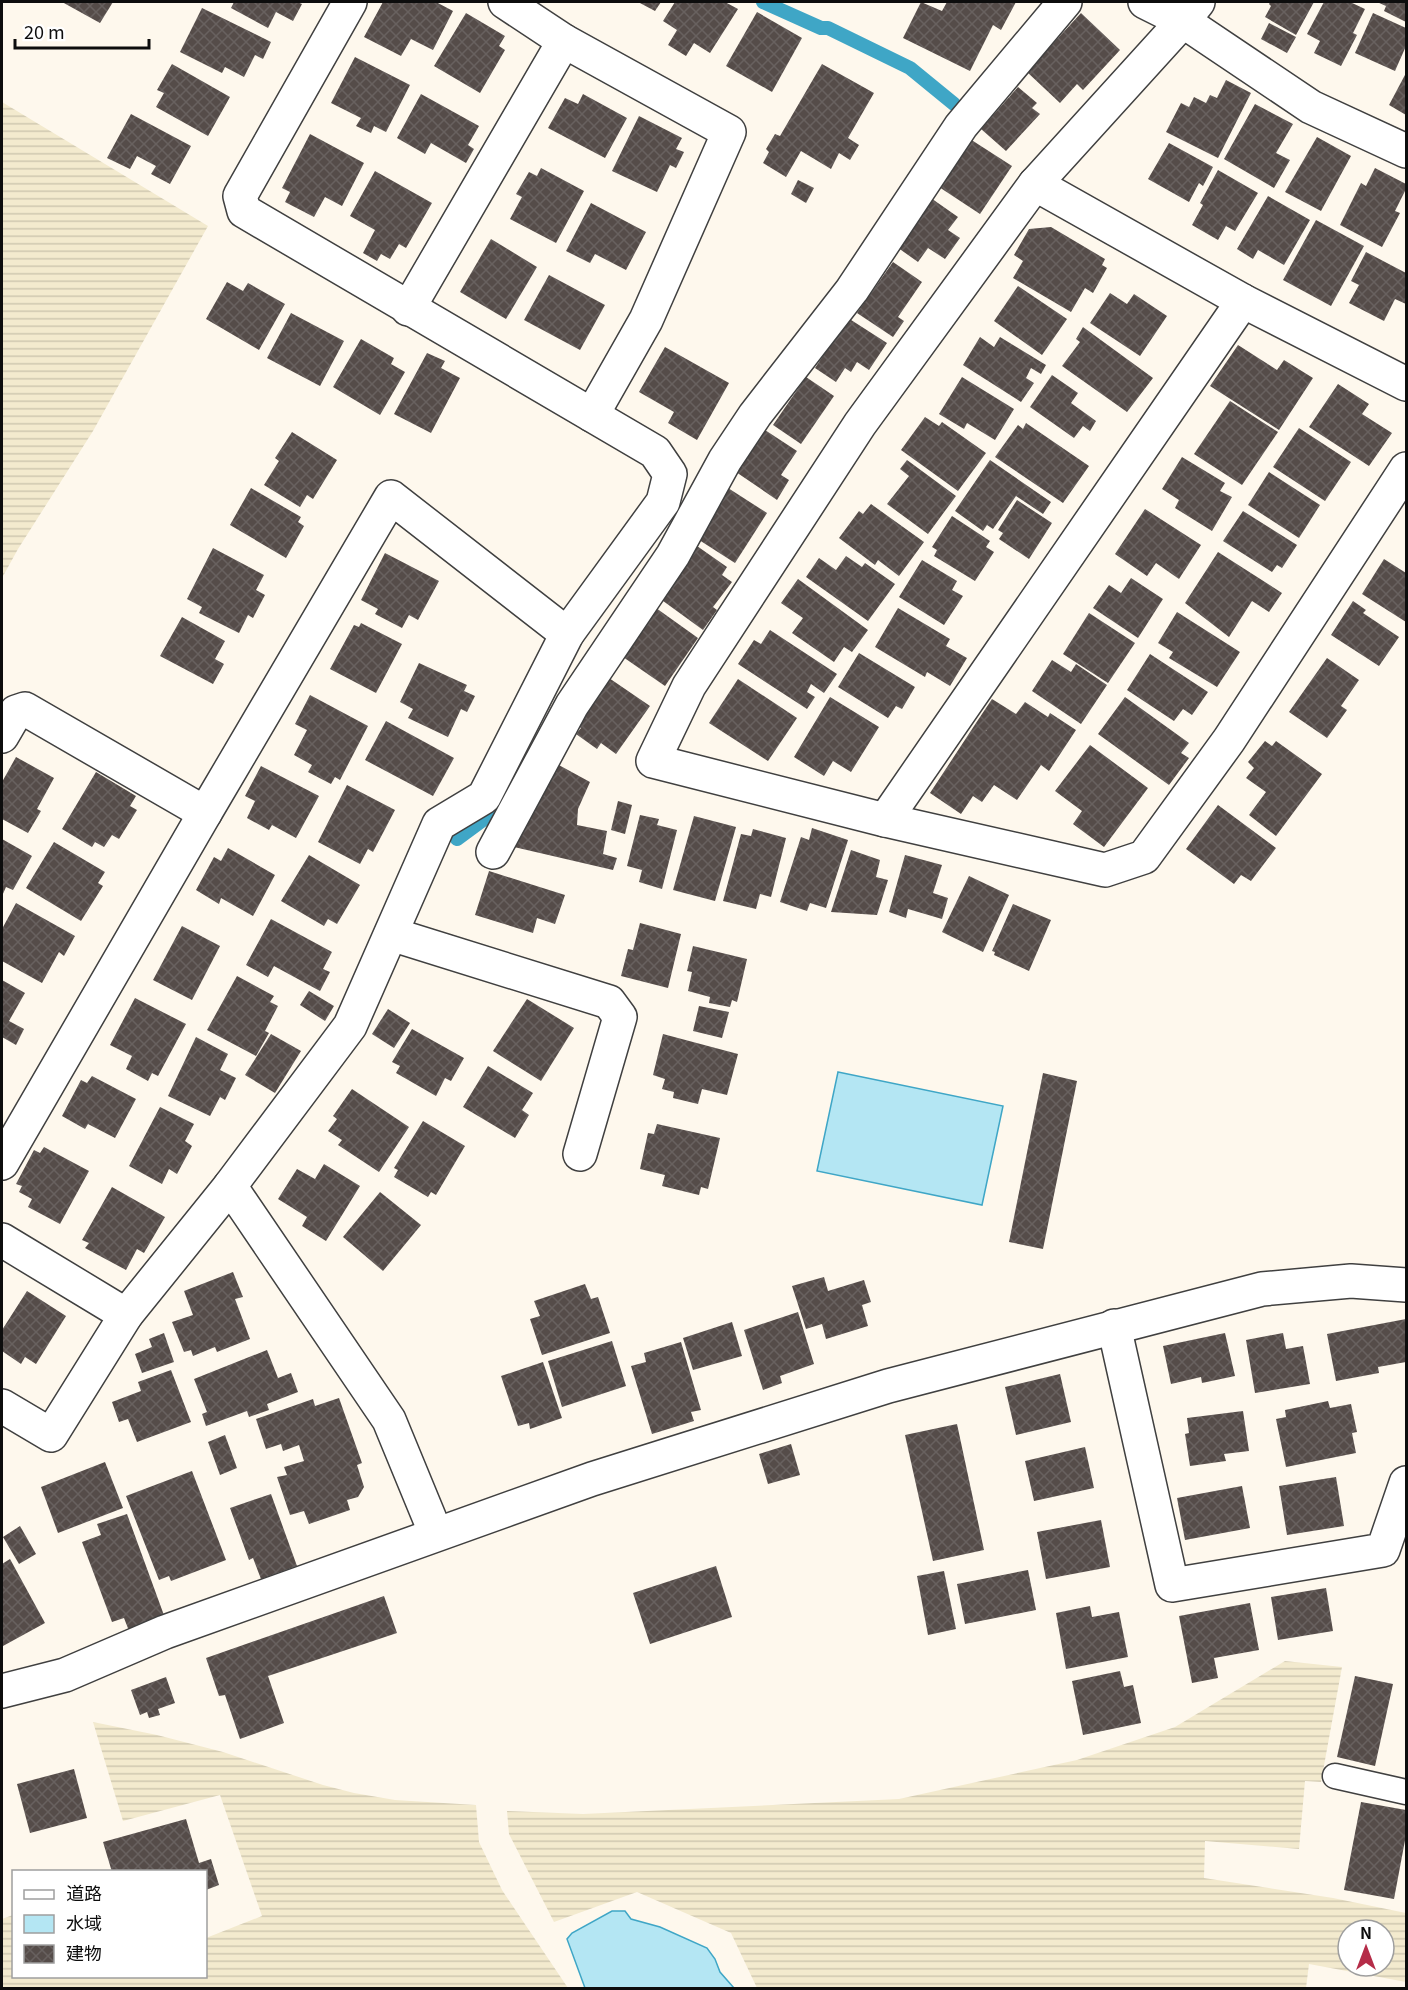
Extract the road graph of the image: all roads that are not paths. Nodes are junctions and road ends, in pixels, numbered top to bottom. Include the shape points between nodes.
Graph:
1 (350, 2) edge
2 (505, 2) edge
3 (1065, 2) edge
4 (1145, 2) edge
5 (1191, 11) edge
6 (564, 41) junction
7 (1407, 151) edge
8 (1035, 184) junction
9 (1243, 301) junction
10 (408, 309) junction
11 (1407, 384) edge
12 (592, 415) junction
13 (1407, 469) edge
14 (567, 634) junction
15 (2, 736) edge
16 (205, 813) junction
17 (885, 820) junction
18 (493, 852) dead end
19 (391, 934) junction
20 (580, 1154) dead end
21 (2, 1163) edge
22 (230, 1186) junction
23 (2, 1240) edge
24 (1407, 1285) edge
25 (126, 1315) junction
26 (1114, 1326) junction
27 (2, 1406) edge
28 (1407, 1483) edge
29 (436, 1534) junction
30 (2, 1691) edge
31 (1335, 1776) dead end
32 (1407, 1792) edge

1 - 10 street via 240,196 243,212
2 - 6 street
3 - 18 street via 961,126 852,290 755,415 673,555 572,705
4 - 5 street
5 - 7 street via 1311,107
5 - 8 street
6 - 10 street
6 - 12 street via 729,132 646,320
8 - 9 street
8 - 17 street via 860,424 689,686 652,761
9 - 11 street
9 - 17 street
10 - 12 street
12 - 14 street via 655,452 670,474 663,502
13 - 17 street via 1229,740 1144,857 1105,870
14 - 16 street via 391,496
14 - 19 street via 484,797 439,824
15 - 16 street via 16,712 25,709
16 - 21 street
19 - 20 street via 609,1002 620,1017
19 - 22 street via 351,1026
22 - 25 street
22 - 29 street via 389,1420
23 - 25 street
24 - 26 street via 1352,1281 1262,1289
25 - 27 street via 51,1435
26 - 28 street via 1172,1585 1383,1550
26 - 29 street via 888,1386 592,1479
29 - 30 street via 165,1632 65,1676
31 - 32 lane

